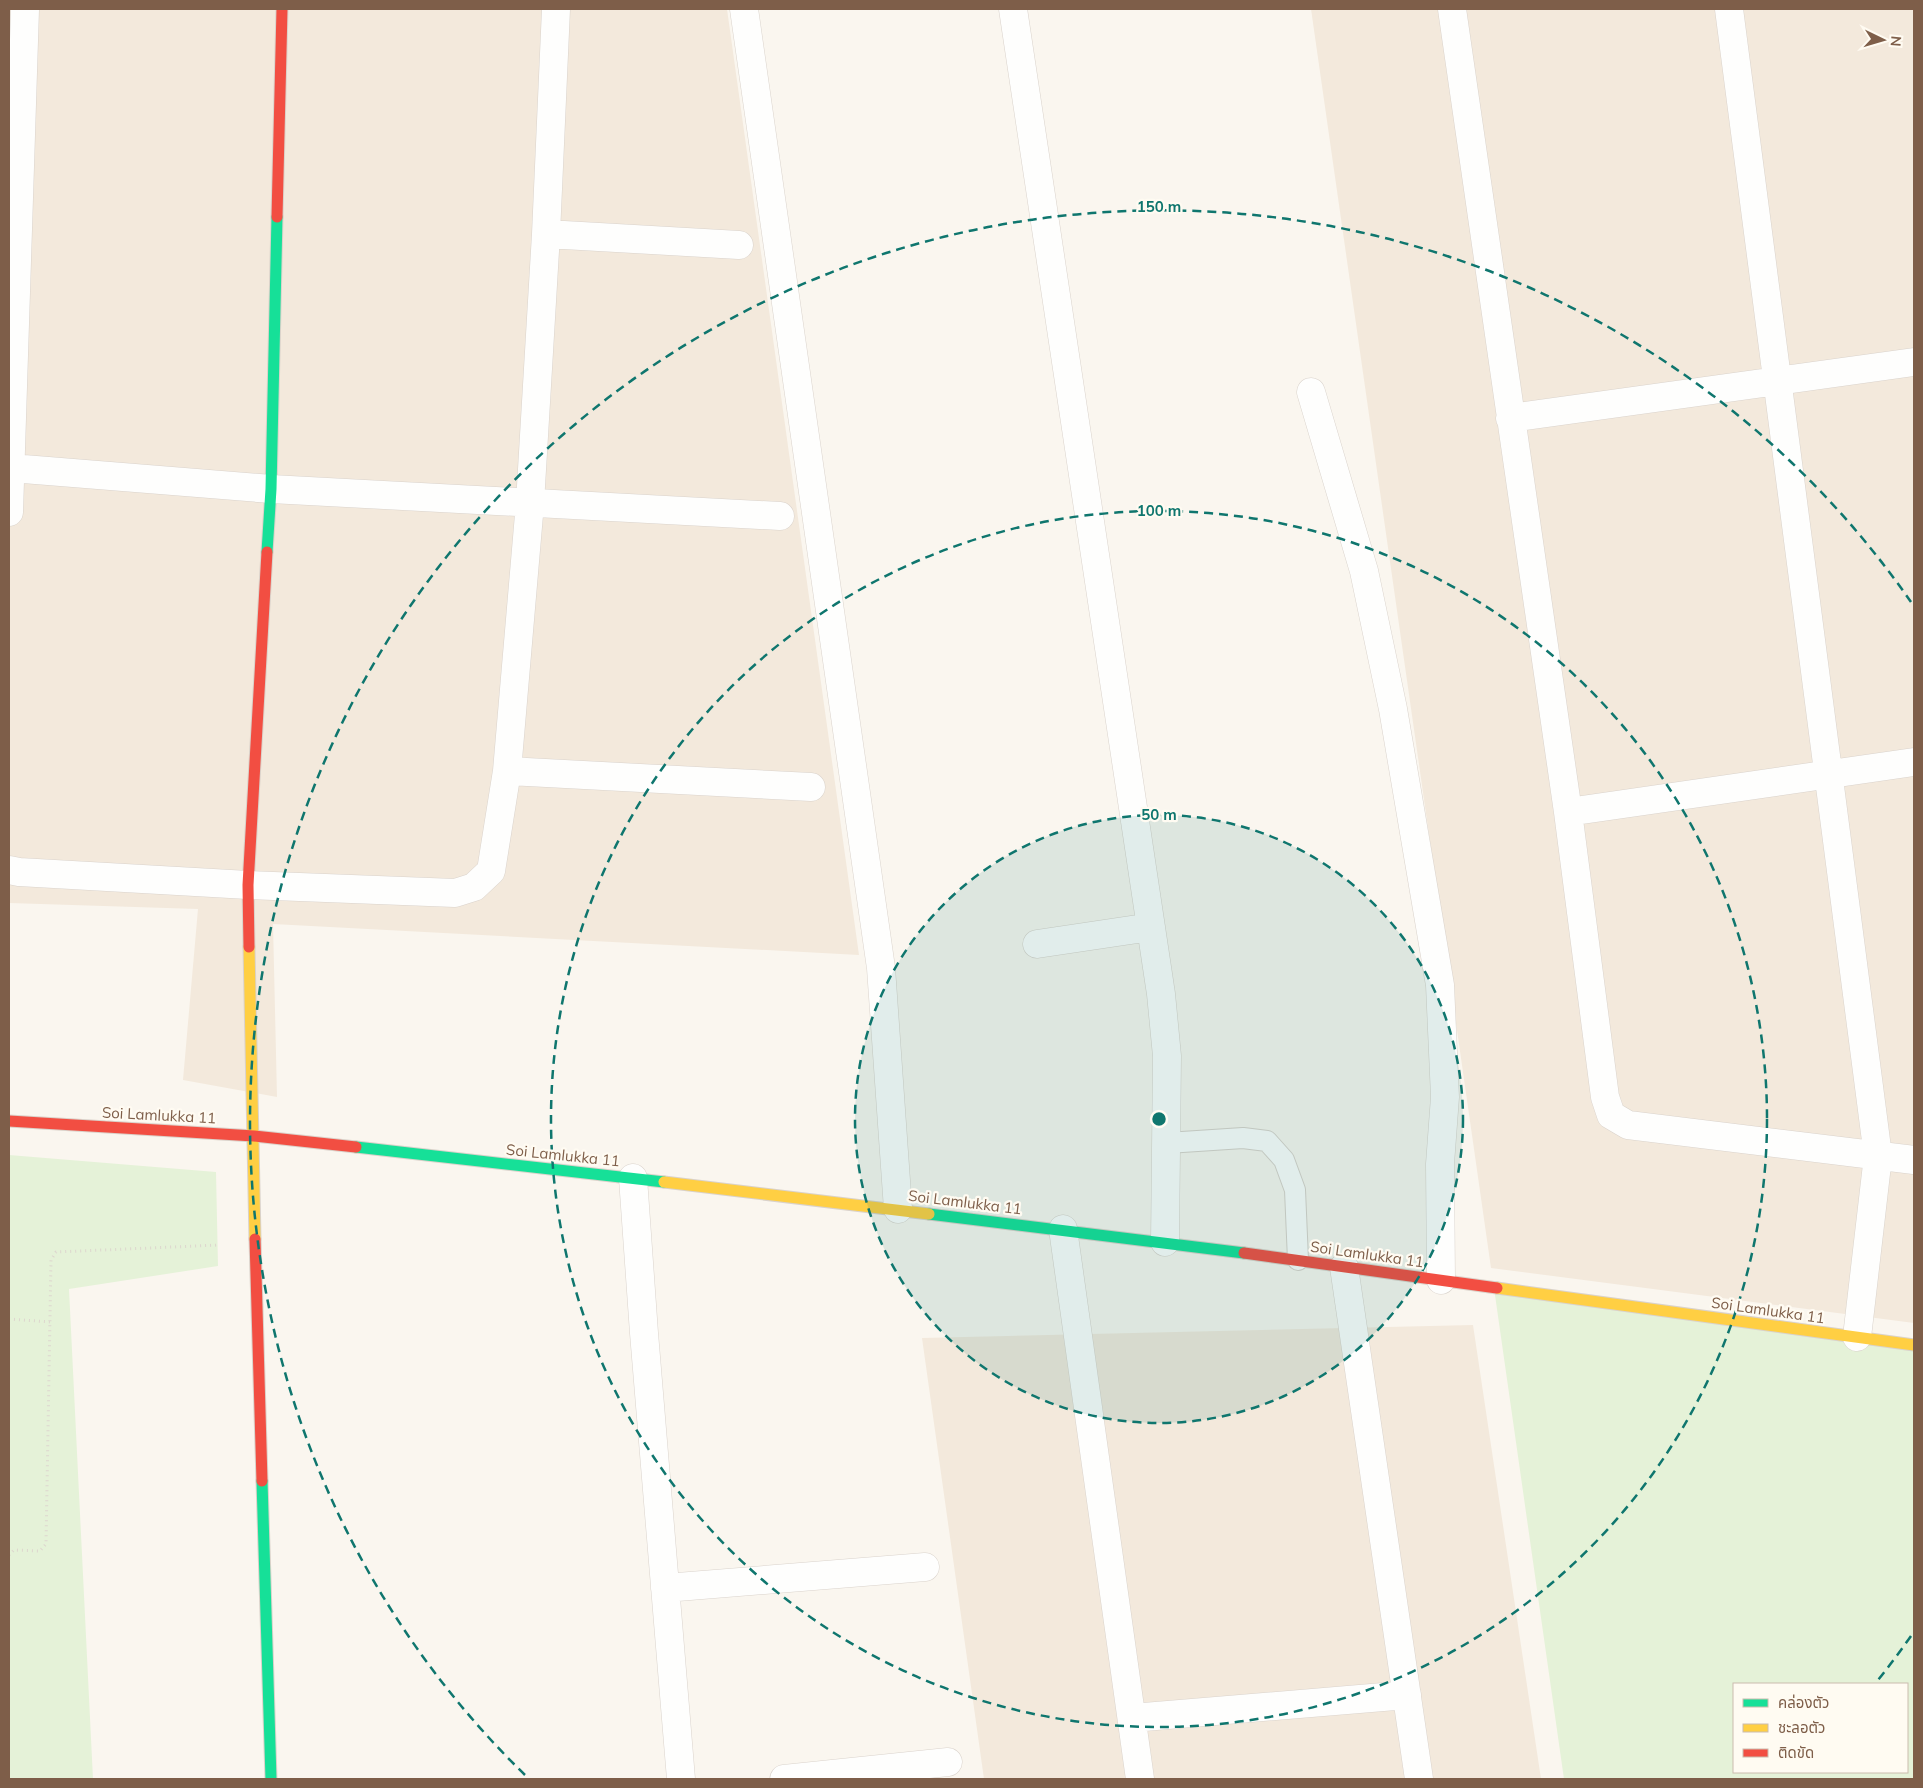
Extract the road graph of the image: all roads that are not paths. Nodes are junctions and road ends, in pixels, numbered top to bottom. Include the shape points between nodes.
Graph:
1 (25, 9) edge
2 (282, 9) edge
3 (556, 9) edge
4 (744, 9) edge
5 (1013, 9) edge
6 (1452, 9) edge
7 (1728, 9) edge
8 (546, 234) junction
9 (738, 245) dead end
10 (1914, 362) edge
11 (1778, 380) junction
12 (1311, 392) dead end
13 (1510, 418) junction
14 (11, 468) junction
15 (271, 489) junction
16 (530, 503) junction
17 (9, 512) edge
18 (780, 516) dead end
19 (1914, 762) edge
20 (507, 771) junction
21 (1828, 775) junction
22 (811, 787) dead end
23 (1568, 812) junction
24 (9, 870) edge
25 (248, 885) junction
26 (1151, 926) junction
27 (1037, 944) dead end
28 (9, 1121) edge
29 (254, 1136) junction
30 (1167, 1143) junction
31 (1878, 1156) junction
32 (1914, 1160) edge
33 (633, 1178) junction
34 (898, 1209) junction
35 (1063, 1229) junction
36 (1165, 1242) junction
37 (1298, 1260) junction
38 (1344, 1267) junction
39 (1441, 1280) junction
40 (1857, 1337) junction
41 (1914, 1345) edge
42 (925, 1567) dead end
43 (665, 1588) junction
44 (1407, 1695) junction
45 (1132, 1718) junction
46 (948, 1762) dead end
47 (271, 1779) edge
48 (681, 1779) edge
49 (784, 1779) edge
50 (1140, 1779) edge
51 (1419, 1779) edge

1 - 14 street
2 - 15 street
3 - 8 street
4 - 34 street via 881,968
5 - 26 street
6 - 13 street
7 - 11 street
8 - 9 street
8 - 16 street
10 - 11 street
11 - 13 street
11 - 21 street
12 - 39 street via 1364,570 1393,709 1440,985 1445,1097 1440,1164
13 - 23 street
14 - 15 street
14 - 17 street
15 - 16 street
15 - 25 street
16 - 18 street
16 - 20 street
19 - 21 street
20 - 22 street
20 - 25 street via 491,871 474,887 455,893
21 - 23 street
21 - 31 street
23 - 31 street via 1605,1097 1611,1115 1628,1125
24 - 25 street
25 - 29 street
26 - 27 street
26 - 30 street via 1167,1056
28 - 29 street, Soi Lamlukka 11
29 - 33 street, Soi Lamlukka 11
29 - 47 street
30 - 36 street
30 - 37 lane via 1243,1138 1267,1141 1284,1160 1295,1190
31 - 32 street
31 - 40 street
33 - 34 street, Soi Lamlukka 11
33 - 43 street
34 - 35 street, Soi Lamlukka 11
35 - 36 street, Soi Lamlukka 11
35 - 45 street
36 - 37 street, Soi Lamlukka 11
37 - 38 street, Soi Lamlukka 11
38 - 39 street, Soi Lamlukka 11
38 - 44 street
39 - 40 street, Soi Lamlukka 11
40 - 41 street, Soi Lamlukka 11
42 - 43 street
43 - 48 street
44 - 45 street
44 - 51 street
45 - 50 street
46 - 49 street

